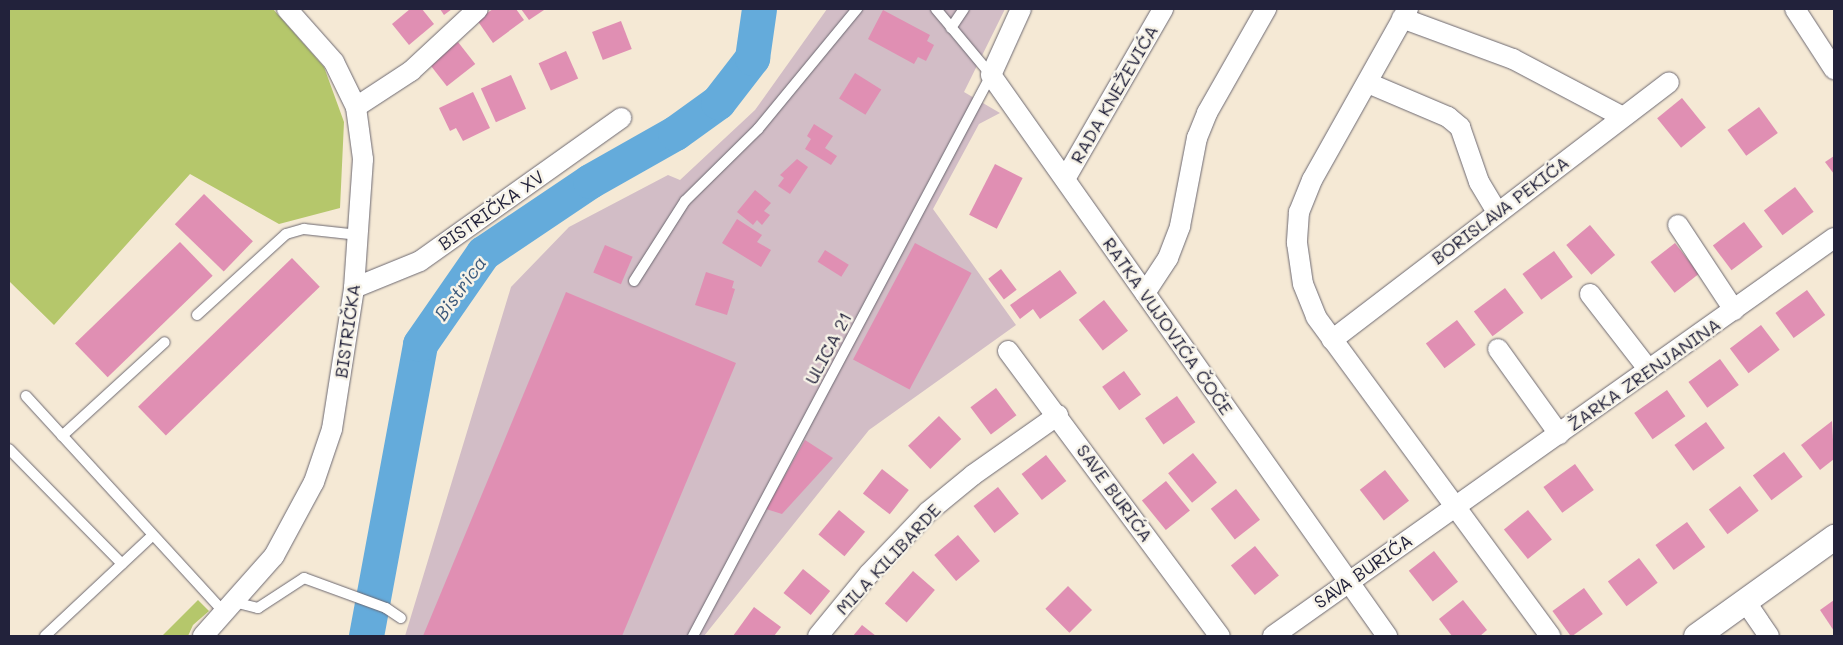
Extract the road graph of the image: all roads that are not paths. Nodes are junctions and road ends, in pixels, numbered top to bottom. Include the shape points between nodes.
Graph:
1 (287, 9) edge
2 (478, 9) edge
3 (857, 9) edge
4 (936, 9) edge
5 (964, 9) edge
6 (1021, 9) edge
7 (1163, 9) edge
8 (1266, 9) edge
9 (1794, 9) edge
10 (1405, 13) edge
11 (951, 28) junction
12 (1834, 69) edge
13 (991, 74) junction
14 (1669, 82) dead end
15 (1368, 83) junction
16 (356, 107) junction
17 (1623, 117) junction
18 (621, 118) dead end
19 (1066, 179) junction
20 (1497, 212) junction
21 (1678, 225) dead end
22 (359, 235) junction
23 (1834, 238) edge
24 (634, 281) dead end
25 (354, 288) junction
26 (1145, 293) junction
27 (1590, 294) dead end
28 (1734, 310) junction
29 (197, 315) dead end
30 (1332, 340) junction
31 (165, 342) dead end
32 (1498, 349) dead end
33 (1008, 351) dead end
34 (1649, 370) junction
35 (26, 396) dead end
36 (1058, 415) junction
37 (1559, 434) junction
38 (62, 436) junction
39 (9, 449) edge
40 (1455, 509) junction
41 (152, 536) junction
42 (1834, 537) edge
43 (122, 564) junction
44 (1346, 581) junction
45 (1745, 601) junction
46 (229, 606) junction
47 (401, 618) dead end
48 (46, 636) edge
49 (203, 636) edge
50 (693, 636) edge
51 (818, 636) edge
52 (1220, 636) edge
53 (1273, 636) edge
54 (1387, 636) edge
55 (1550, 636) edge
56 (1696, 636) edge
57 (1769, 636) edge

1 - 16 street, BISTRIČKA via 334,62
2 - 16 street via 411,71
3 - 24 lane via 758,129 685,200
4 - 11 lane
5 - 11 lane
6 - 13 street
7 - 19 street, RADA KNEŽEVIĆA
8 - 26 street via 1207,113 1197,138 1180,226 1168,258
9 - 12 street
10 - 15 street
10 - 17 street via 1513,59
11 - 13 lane
13 - 19 street, RATKA VUJOVIĆA ČOČE
13 - 50 lane, ULICA 21
14 - 17 street, BORISLAVA PEKIĆA
15 - 20 street via 1448,117 1460,127 1479,182
15 - 30 street via 1312,180 1299,212 1297,243 1303,284 1316,316
16 - 22 street, BISTRIČKA via 363,159
17 - 20 street, BORISLAVA PEKIĆA
18 - 25 street, BISTRIČKA XV via 420,261
19 - 26 street, RATKA VUJOVIĆA ČOČE
20 - 30 street, BORISLAVA PEKIĆA
21 - 28 street
22 - 25 street, BISTRIČKA
22 - 29 lane via 304,229 286,234
23 - 28 street, ŽARKA ZRENJANINA
25 - 46 street, BISTRIČKA via 332,429 314,482 274,556
26 - 44 street, RATKA VUJOVIĆA ČOČE
27 - 34 street
28 - 34 street, ŽARKA ZRENJANINA
30 - 40 street
31 - 38 lane
32 - 37 street
33 - 36 street, SAVE BURIĆA
34 - 37 street, ŽARKA ZRENJANINA
35 - 38 lane
36 - 51 street, MILA KILIBARDE via 973,475 928,512 869,574
36 - 52 street, SAVE BURIĆA
37 - 40 street, ŽARKA ZRENJANINA
38 - 41 lane
39 - 43 lane
40 - 44 street, SAVA BURIĆA
40 - 55 street
41 - 43 lane
41 - 46 lane
42 - 45 street
43 - 48 lane
44 - 53 street, SAVA BURIĆA
44 - 54 street, RATKA VUJOVIĆA ČOČE
45 - 56 street
45 - 57 street
46 - 47 lane via 258,608 304,578 386,608
46 - 49 street, BISTRIČKA

